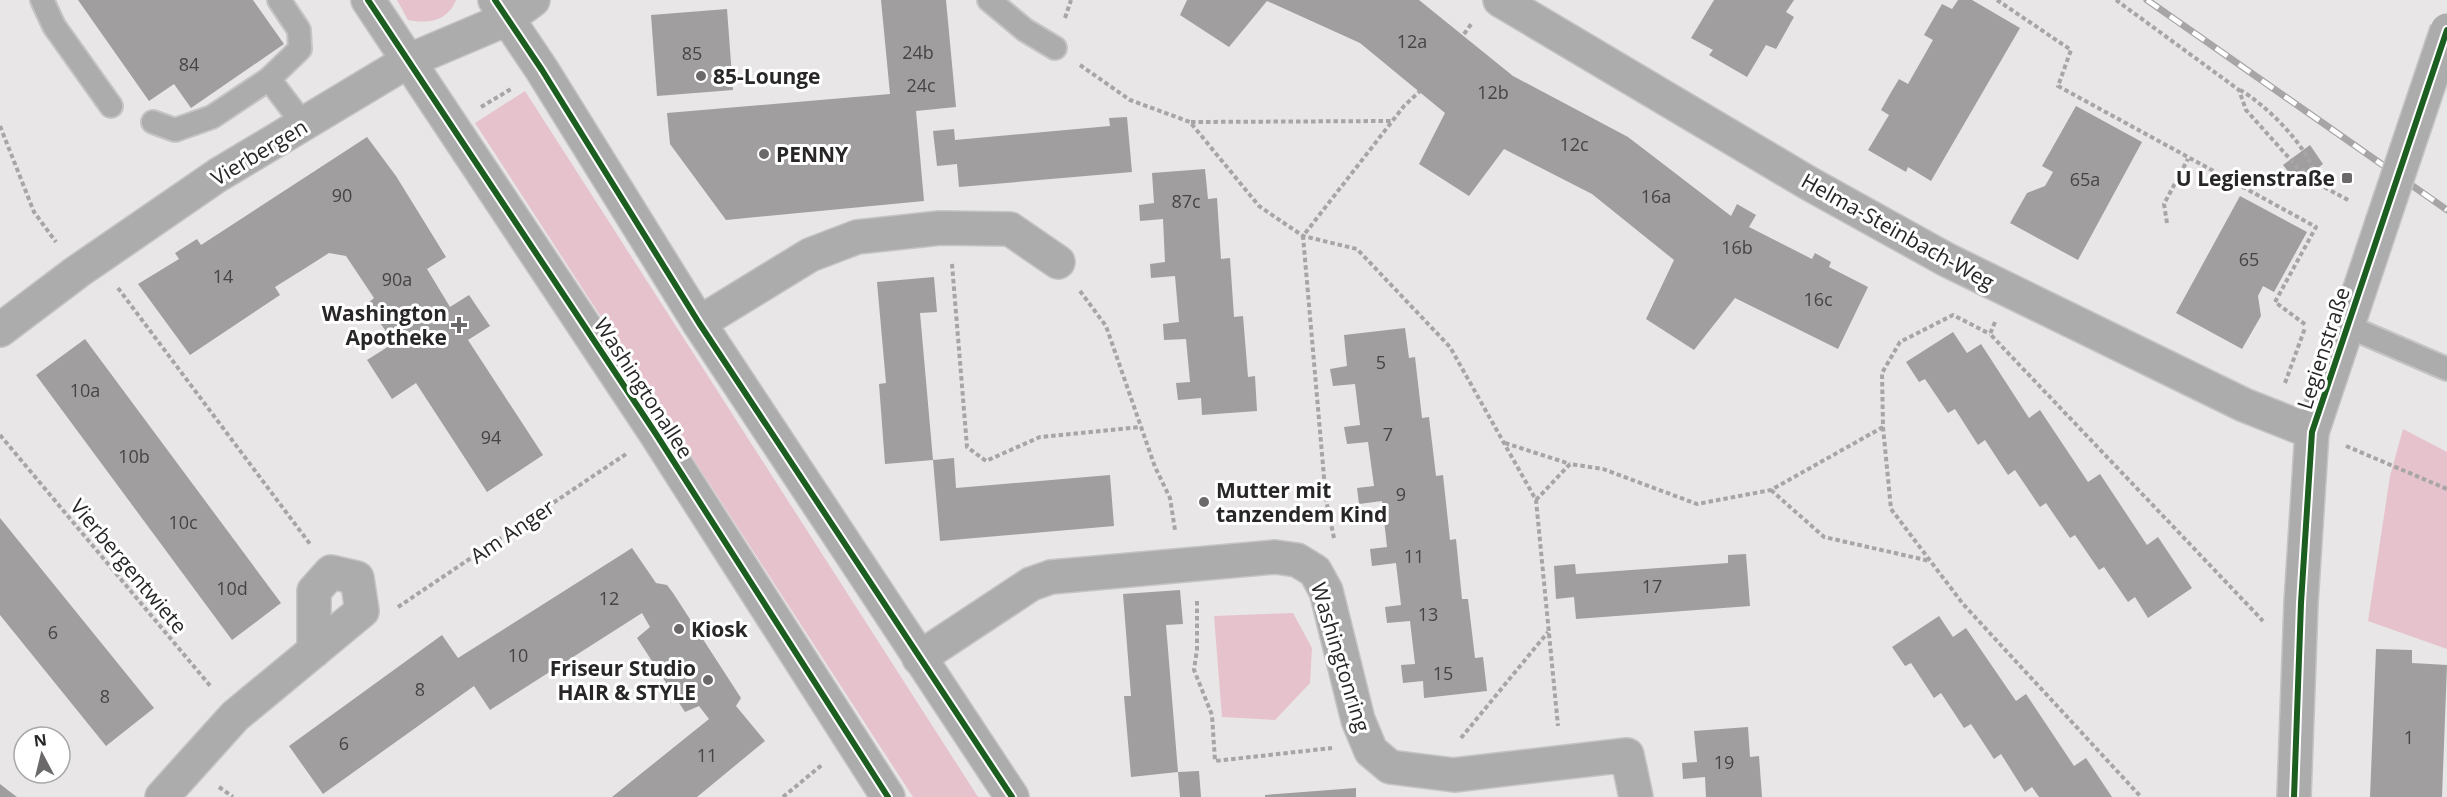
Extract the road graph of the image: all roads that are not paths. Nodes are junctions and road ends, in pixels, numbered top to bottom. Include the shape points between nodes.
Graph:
1 (42, 0) edge
2 (279, 0) edge
3 (368, 0) edge
4 (988, 0) edge
5 (1500, 0) edge
6 (512, 6) edge
7 (2447, 30) edge
8 (1055, 48) road end
9 (408, 61) junction
10 (269, 79) junction
11 (111, 106) dead end
12 (153, 122) dead end
13 (304, 125) junction
14 (1058, 262) road end
15 (699, 323) junction
16 (2347, 326) junction
17 (0, 330) edge
18 (2447, 369) edge
19 (2312, 432) junction
20 (314, 651) junction
21 (919, 658) junction
22 (162, 797) edge
23 (888, 797) edge
24 (1012, 797) edge
25 (1636, 797) edge
26 (2294, 797) edge

1 - 11 lane via 54,26
2 - 10 lane via 299,30 300,50
3 - 9 street, Washingtonallee
4 - 8 lane
5 - 19 street, Helma-Steinbach-Weg via 1810,184 2008,291 2253,409
6 - 9 street, Vierbergen
6 - 15 street via 542,70
7 - 16 street, Legienstraße, bridge
9 - 13 street, Vierbergen
9 - 23 street, Washingtonallee via 656,435
10 - 12 lane via 212,117 175,130
10 - 13 lane
13 - 17 street, Vierbergen via 218,175 86,265
14 - 15 street via 1010,229 948,229 845,239 810,255
15 - 21 street
16 - 18 lane
16 - 19 street, Legienstraße
19 - 26 street, Legienstraße
20 - 20 street via 362,611 357,578 331,572 314,591
20 - 22 street via 235,716
21 - 24 street
21 - 25 street, Washingtonring via 1032,584 1051,577 1275,557 1297,560 1315,571 1326,591 1358,720 1371,751 1390,766 1454,775 1627,755

